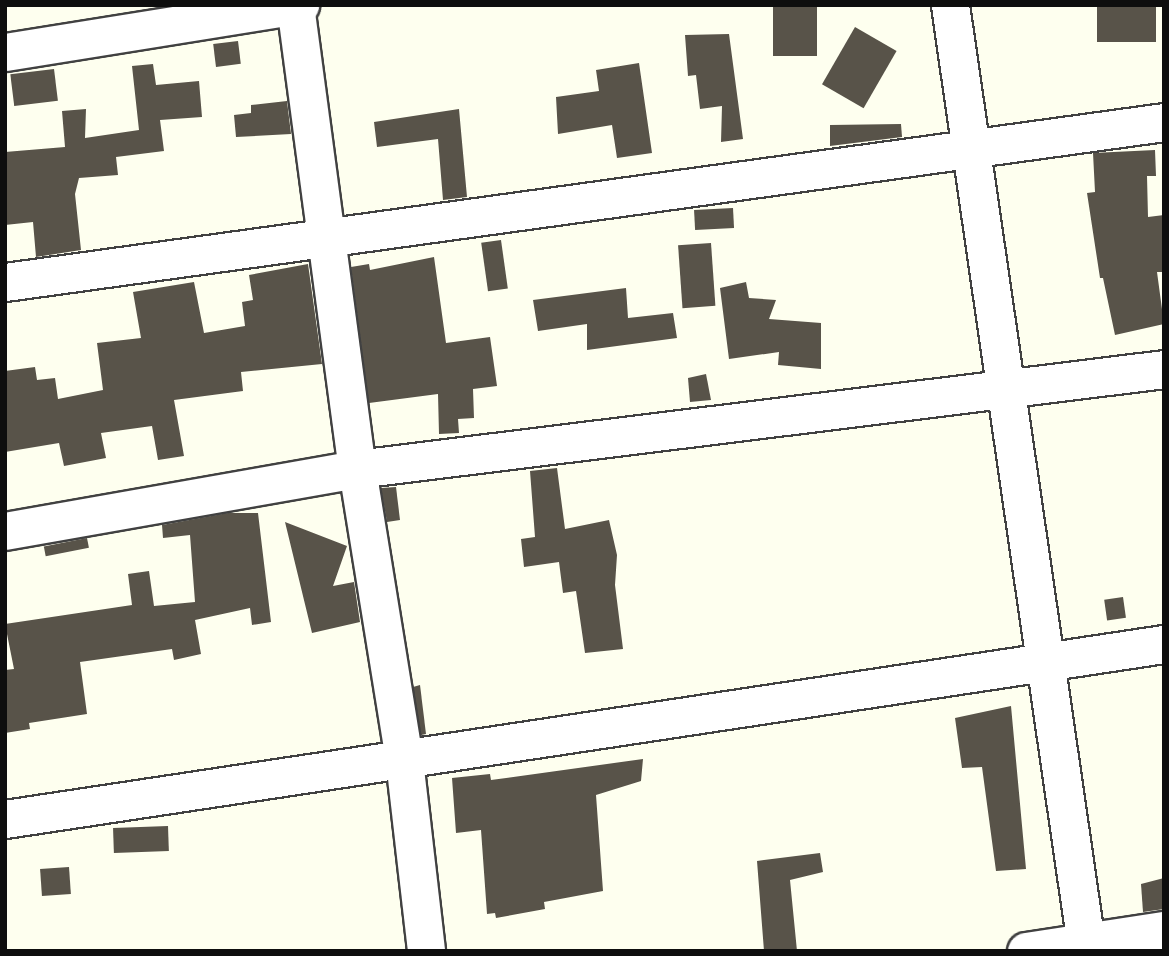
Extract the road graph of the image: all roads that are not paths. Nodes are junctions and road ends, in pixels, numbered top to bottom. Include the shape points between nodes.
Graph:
1 (297, 5) edge
2 (950, 5) edge
3 (5, 52) edge
4 (1164, 122) edge
5 (971, 151) junction
6 (327, 238) junction
7 (5, 282) edge
8 (1164, 369) edge
9 (1006, 392) junction
10 (357, 468) junction
11 (5, 531) edge
12 (1164, 644) edge
13 (1045, 660) junction
14 (404, 761) junction
15 (5, 819) edge
16 (1164, 930) edge
17 (1087, 946) edge
18 (426, 951) edge
19 (1026, 951) edge

1 - 3 street
1 - 6 street
2 - 5 street
4 - 5 street
5 - 6 street
5 - 9 street
6 - 7 street
6 - 10 street
8 - 9 street
9 - 10 street
9 - 13 street
10 - 11 street
10 - 14 street
12 - 13 street
13 - 14 street
13 - 17 street
14 - 15 street
14 - 18 street
16 - 17 street
17 - 19 street

